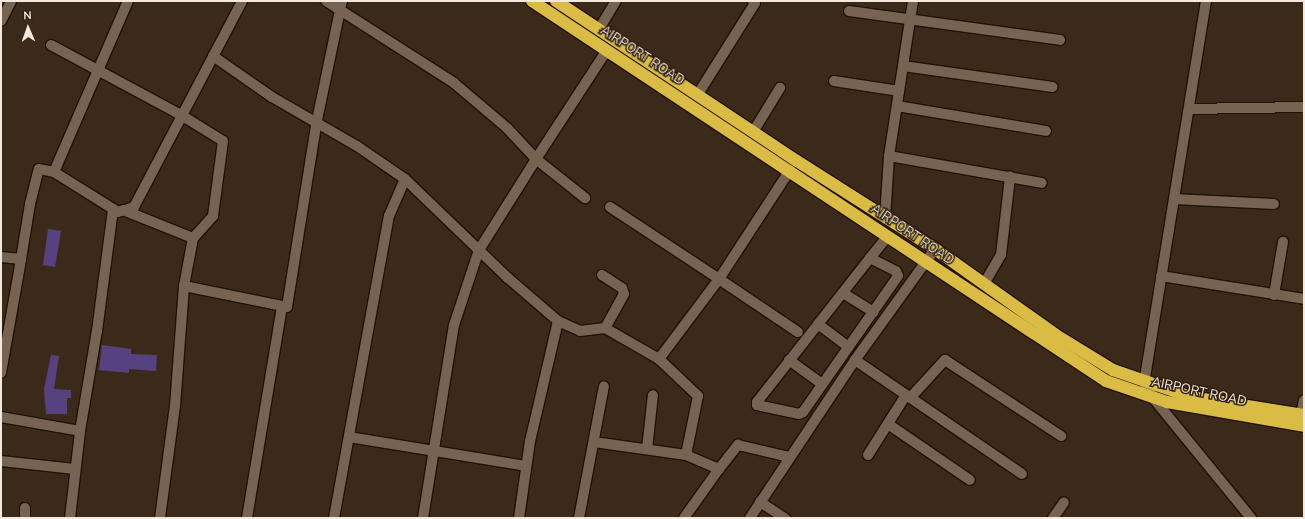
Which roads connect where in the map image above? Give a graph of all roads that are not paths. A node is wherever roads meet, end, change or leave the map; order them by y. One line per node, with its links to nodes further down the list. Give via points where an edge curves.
1 (11, 1): 14 (street)
2 (128, 1): 21 (street)
3 (242, 1): 19 (street)
4 (326, 1): 11 (street)
5 (532, 1): 18 (highway, AIRPORT ROAD)
6 (556, 1): 15 (highway, AIRPORT ROAD)
7 (616, 1): 15 (street)
8 (913, 1): 13 (street)
9 (1206, 1): 29 (street)
10 (755, 2): 26 (street)
11 (341, 6): 31 (street); 35 (street, via 454,83 507,128)
12 (849, 11): 13 (street)
13 (910, 20): 16 (street); 20 (street)
14 (1, 21)
15 (599, 29): 26 (highway, AIRPORT ROAD)
16 (1060, 40)
17 (51, 45): 21 (street)
18 (607, 50): 35 (street); 36 (highway, AIRPORT ROAD)
19 (213, 56): 30 (street); 31 (street, via 272,97)
20 (903, 66): 23 (street); 25 (street)
21 (98, 69): 30 (street); 37 (street)
22 (834, 81): 25 (street)
23 (1053, 87)
24 (780, 88): 33 (street)
25 (899, 91): 27 (street)
26 (698, 94): 33 (highway, AIRPORT ROAD)
27 (897, 106): 32 (street); 34 (street)
28 (1304, 107): 29 (street)
29 (1189, 110): 42 (street)
30 (181, 115): 45 (street, via 134,207); 48 (street, via 222,141 213,216)
31 (316, 122): 39 (street); 64 (street, via 287,307)
32 (1046, 131)
33 (753, 132): 46 (highway, AIRPORT ROAD)
34 (890, 156): 38 (street); 46 (street)
35 (536, 159): 41 (street); 51 (street)
36 (790, 170): 47 (highway, AIRPORT ROAD); 58 (street)
37 (54, 172): 45 (street); 54 (street, via 39,169 30,204)
38 (1010, 177): 40 (street); 59 (street, via 1001,255)
39 (405, 179): 51 (street); 87 (street, via 389,216)
40 (1042, 183)
41 (585, 198)
42 (1174, 200): 43 (street); 57 (street)
43 (1274, 204)
44 (610, 207): 58 (street)
45 (118, 210): 48 (street); 85 (street)
46 (885, 218): 50 (highway, AIRPORT ROAD)
47 (888, 236): 53 (street); 55 (highway, AIRPORT ROAD)
48 (193, 238): 60 (street)
49 (1283, 242): 62 (street)
50 (935, 248): 55 (street); 59 (highway, AIRPORT ROAD)
51 (479, 250): 66 (street); 90 (street, via 454,325)
52 (1, 257): 54 (street)
53 (870, 258): 61 (street); 65 (street, via 898,274)
54 (21, 260): 74 (street)
55 (925, 262): 73 (street); 80 (highway, AIRPORT ROAD, via 1106,381)
56 (602, 275): 68 (street, via 622,288 624,294)
57 (1162, 276): 62 (street); 75 (street)
58 (719, 279): 69 (street); 71 (street)
59 (984, 284): 75 (highway, AIRPORT ROAD, via 1056,335 1113,370)
60 (184, 286): 64 (street); 107 (street, via 175,406)
61 (843, 293): 65 (street); 67 (street)
62 (1274, 294): 63 (street)
63 (1304, 300)
64 (282, 306): 103 (street)
65 (873, 312): 70 (street)
66 (558, 321): 68 (street, via 580,330); 95 (street, via 544,372)
67 (818, 324): 70 (street); 72 (street)
68 (605, 328): 71 (street)
69 (798, 332)
70 (848, 347): 76 (street)
71 (659, 359): 91 (street, via 698,396)
72 (789, 360): 76 (street); 76 (street, via 756,402 757,405 801,414)
73 (855, 360): 79 (street); 93 (street)
74 (1, 373)
75 (1144, 382): 80 (street); 83 (highway, AIRPORT ROAD, via 1191,397)
76 (822, 384)
77 (604, 386): 88 (street)
78 (653, 395): 89 (street)
79 (908, 397): 84 (street); 86 (street, via 945,360); 98 (street)
80 (1154, 398): 83 (highway, AIRPORT ROAD); 115 (street)
81 (1304, 400): 83 (street)
82 (1, 417): 85 (street)
83 (1303, 419)
84 (888, 424): 92 (street); 99 (street)
85 (80, 431): 96 (street)
86 (1061, 436)
87 (349, 438): 90 (street); 108 (street)
88 (594, 442): 89 (street); 111 (street)
89 (647, 449): 91 (street)
90 (434, 452): 95 (street); 109 (street)
91 (686, 455): 97 (street)
92 (868, 455)
93 (789, 457): 97 (street, via 738,444); 100 (street)
94 (1, 461): 96 (street)
95 (526, 466): 110 (street)
96 (75, 469): 106 (street)
97 (718, 469): 112 (street)
98 (1022, 474)
99 (970, 480)
100 (760, 502): 113 (street); 114 (street)
101 (1064, 502): 104 (street)
102 (25, 508): 105 (street)
103 (250, 517)
104 (1055, 517)
105 (25, 518)
106 (70, 518)
107 (160, 518)
108 (334, 518)
109 (423, 518)
110 (519, 518)
111 (579, 518)
112 (684, 518)
113 (750, 518)
114 (785, 518)
115 (1251, 518)

